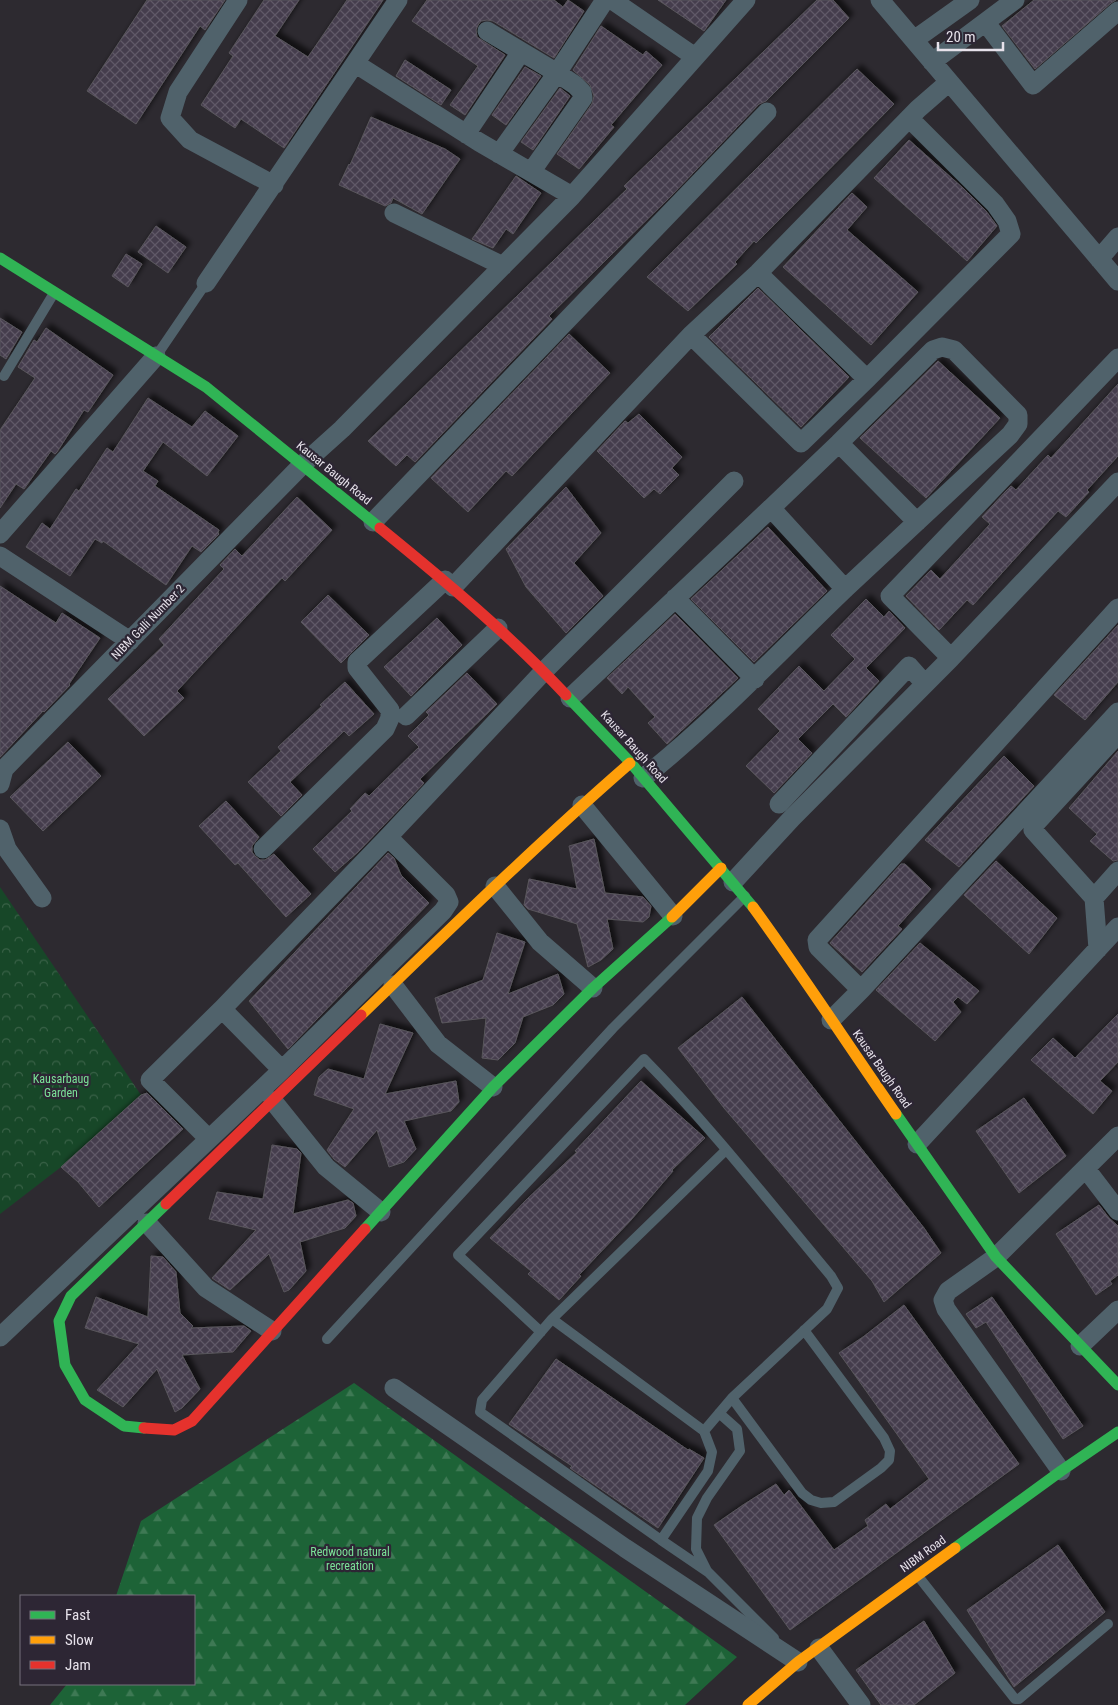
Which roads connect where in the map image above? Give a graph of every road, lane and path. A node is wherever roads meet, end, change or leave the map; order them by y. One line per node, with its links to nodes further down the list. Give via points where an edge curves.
1 (238, 0): 24 (street, via 178,92 170,118 190,140)
2 (398, 0): 16 (street)
3 (605, 0): 17 (street)
4 (612, 0): 14 (street)
5 (746, 0): 14 (street, NIBM Galli Number 2)
6 (880, 0): 12 (street)
7 (970, 0): 12 (street)
8 (1015, 0): 10 (street)
9 (1118, 11): 10 (street, via 1033,85)
10 (986, 22): 15 (street)
11 (487, 31): 13 (street)
12 (914, 40): 15 (street)
13 (522, 52): 17 (street); 21 (street)
14 (696, 57): 25 (street, NIBM Galli Number 2)
15 (932, 62): 18 (street)
16 (356, 64): 21 (street); 24 (street)
17 (557, 73): 22 (street); 23 (street, via 582,92 583,98)
18 (949, 82): 20 (street); 29 (street)
19 (767, 112): 45 (street)
20 (909, 118): 31 (street); 39 (street, via 994,204 1007,221 1010,234)
21 (466, 134): 22 (street)
22 (499, 154): 23 (street)
23 (531, 172): 25 (street)
24 (274, 185): 33 (street)
25 (572, 196): 30 (street, NIBM Galli Number 2)
26 (394, 213): 30 (street)
27 (1118, 237): 29 (street)
28 (0, 258): 34 (street, Kausar Baugh Road)
29 (1099, 259): 32 (street)
30 (503, 266): 41 (street, NIBM Galli Number 2, via 342,429)
31 (758, 273): 35 (street); 39 (street)
32 (1117, 279)
33 (206, 283): 36 (lane)
34 (54, 292): 36 (street, Kausar Baugh Road); 38 (lane)
35 (691, 335): 39 (street, via 801,443); 49 (street)
36 (156, 356): 41 (street, Kausar Baugh Road, via 206,387); 47 (street)
37 (1118, 358): 55 (street, via 890,596)
38 (4, 376)
39 (868, 379)
40 (839, 443): 44 (street); 46 (street); 46 (street, via 933,350 942,347 954,350 1018,414 1018,424 1010,435)
41 (302, 465): 45 (street, Kausar Baugh Road); 54 (street, NIBM Galli Number 2)
42 (734, 481): 56 (street)
43 (1118, 482): 55 (street)
44 (771, 508): 50 (street); 51 (street)
45 (373, 522): 49 (street, Kausar Baugh Road)
46 (917, 522): 50 (street)
47 (0, 534)
48 (0, 556): 54 (street)
49 (449, 583): 53 (street, Kausar Baugh Road); 72 (street, via 357,662 357,668 390,710 385,729)
50 (845, 589): 57 (street)
51 (675, 598): 57 (street); 59 (street)
52 (1118, 608): 83 (street, via 817,940 818,947)
53 (498, 628): 56 (street, Kausar Baugh Road); 61 (street)
54 (130, 641): 67 (street, NIBM Galli Number 2, via 4,770)
55 (951, 658): 58 (street)
56 (544, 671): 59 (street, Kausar Baugh Road); 71 (street)
57 (755, 679): 66 (street)
58 (926, 684): 63 (street, via 909,666); 64 (street)
59 (570, 698): 65 (street, Kausar Baugh Road)
60 (1118, 712): 83 (street)
61 (406, 716)
62 (1118, 734): 77 (street, via 1033,830)
63 (836, 744): 64 (street); 68 (street)
64 (851, 759): 74 (street)
65 (630, 763): 66 (street, Kausar Baugh Road); 69 (street)
66 (643, 778): 74 (street, Kausar Baugh Road)
67 (0, 784)
68 (779, 804)
69 (582, 806): 75 (street); 78 (street)
70 (0, 829): 76 (street, via 7,850)
71 (388, 838): 84 (street); 86 (street, via 446,895 449,902)
72 (263, 849)
73 (1118, 871): 77 (street)
74 (733, 882): 78 (street); 85 (street, Kausar Baugh Road, via 794,963); 104 (lane, via 613,1028)
75 (495, 886): 81 (street); 82 (street, via 540,942)
76 (42, 898)
77 (1094, 898): 80 (street)
78 (674, 916): 82 (street)
79 (1118, 927): 80 (street)
80 (1098, 950): 91 (street)
81 (392, 985): 87 (street, via 438,1044); 88 (street)
82 (593, 988): 87 (street)
83 (861, 990): 85 (street)
84 (222, 1009): 86 (street); 90 (street, via 150,1080)
85 (831, 1020): 91 (street, Kausar Baugh Road)
86 (282, 1070): 90 (street)
87 (494, 1087): 95 (street)
88 (273, 1101): 95 (street, via 326,1167); 96 (street)
89 (1118, 1136): 93 (street)
90 (209, 1139): 103 (street)
91 (917, 1144): 97 (street, Kausar Baugh Road)
92 (726, 1150): 99 (lane); 100 (lane, via 838,1288 827,1309); 102 (lane, via 644,1059 458,1255)
93 (1086, 1169): 94 (street); 97 (street)
94 (1118, 1211)
95 (381, 1212): 101 (street)
96 (148, 1223): 101 (street, via 206,1288); 101 (street, via 71,1296 59,1321 64,1365 85,1400 124,1426 174,1430 192,1421)
97 (996, 1257): 105 (street, Kausar Baugh Road); 112 (street, via 948,1292 944,1300 946,1309)
98 (1118, 1310): 105 (street)
99 (552, 1318): 102 (lane); 110 (lane)
100 (804, 1330): 108 (lane); 108 (lane, via 884,1438 890,1451 889,1460 881,1468 834,1502 821,1504 811,1500 802,1493)
101 (272, 1331)
102 (541, 1332): 113 (lane, via 482,1400 480,1412)
103 (0, 1337)
104 (327, 1339)
105 (1080, 1346): 106 (street, Kausar Baugh Road)
106 (1118, 1385)
107 (394, 1388): 118 (street, via 625,1548)
108 (732, 1398): 109 (lane)
109 (719, 1413): 110 (lane); 114 (lane, via 738,1429 740,1451 697,1518 696,1549)
110 (704, 1431): 113 (lane, via 712,1452 708,1472)
111 (1118, 1432): 112 (street, NIBM Road)
112 (1061, 1472): 115 (street, NIBM Road)
113 (661, 1540): 114 (lane)
114 (708, 1572): 118 (lane)
115 (918, 1575): 116 (lane, via 1016,1699); 117 (street, NIBM Road)
116 (1108, 1624)
117 (819, 1648): 118 (street, NIBM Road); 120 (street)
118 (798, 1662): 119 (street, NIBM Road)
119 (748, 1705)
120 (861, 1705)

